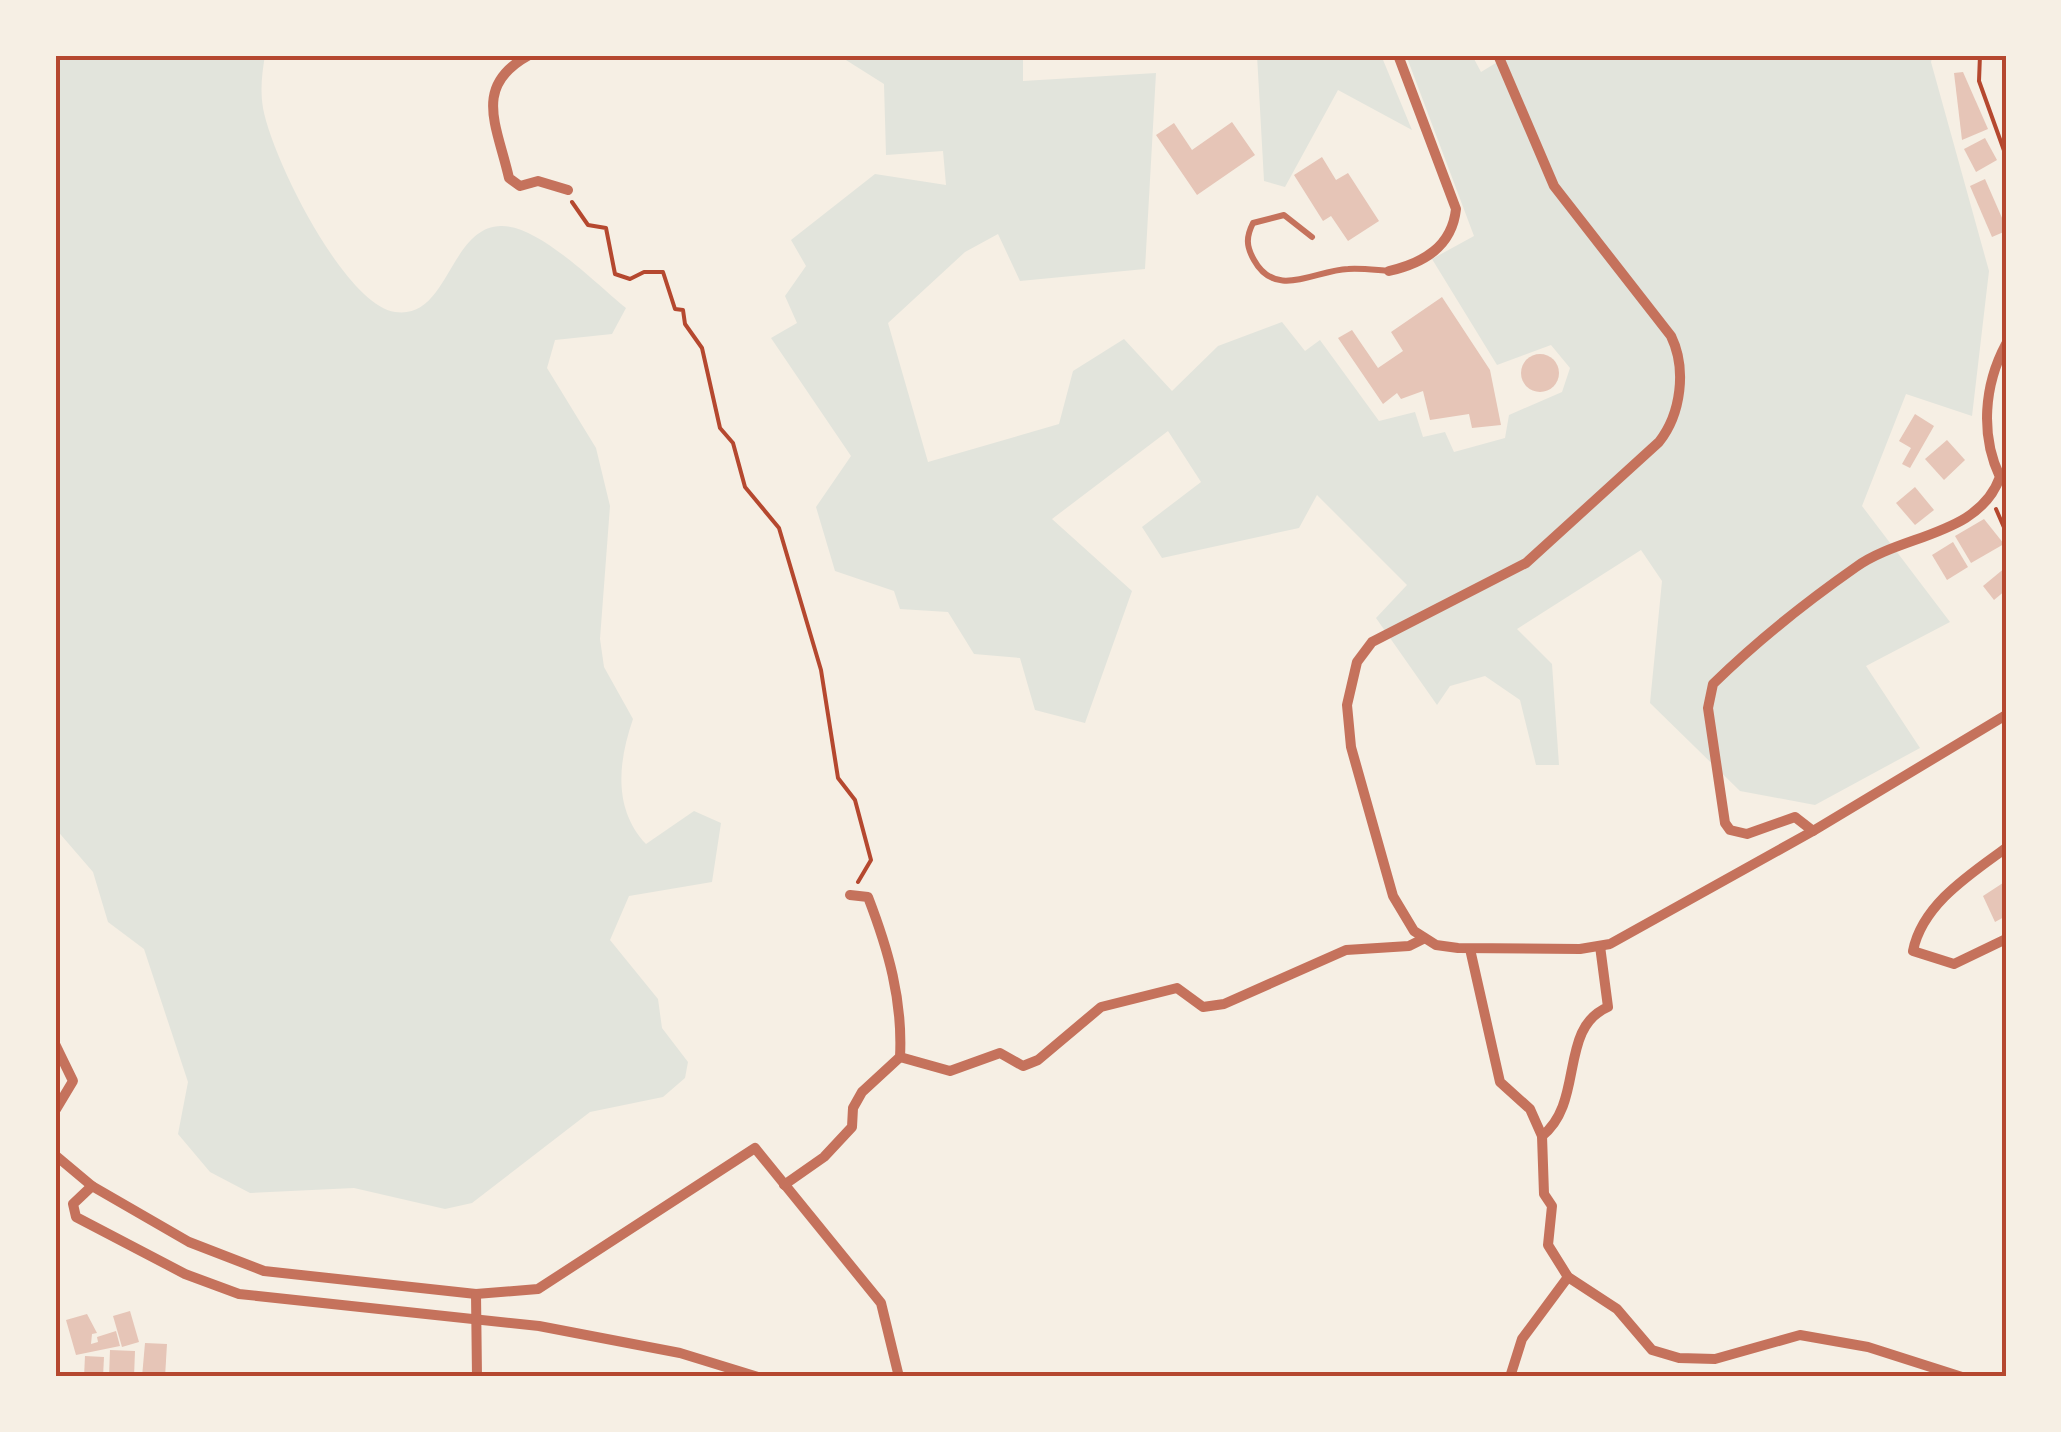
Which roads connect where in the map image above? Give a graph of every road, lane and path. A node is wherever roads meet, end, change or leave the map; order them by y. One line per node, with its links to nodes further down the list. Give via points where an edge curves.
1 (529, 55): 6 (street, via 494,81 508,178 520,186 538,181)
2 (1398, 55): 8 (street, via 1456,208 1454,227 1420,264)
3 (1498, 55): 16 (street, via 1554,186 1672,336 1680,386 1673,419 1659,442 1542,551 1381,636 1357,662 1347,706 1351,747 1393,896)
4 (1980, 55): 5 (path, via 1979,81)
5 (2006, 156)
6 (568, 190): 15 (path, via 588,226 606,228 615,274 630,279 663,272 675,309 683,310 702,348 720,428 733,444 744,488 779,528 822,670 838,778 855,800 871,860)
7 (1312, 237): 8 (lane, via 1284,215 1253,222 1246,237 1263,274 1282,281 1345,268)
8 (1388, 271)
9 (2006, 344): 10 (street, via 1990,378 1989,454 2000,477)
10 (1992, 500): 11 (path); 13 (street, via 1966,520 1859,564 1713,684 1708,708 1725,823 1747,834 1795,817)
11 (2006, 532)
12 (2006, 716): 13 (street)
13 (1813, 831): 18 (street)
14 (2006, 848): 17 (street, via 1918,926 1913,951 1954,964)
15 (850, 895): 21 (street, via 868,897 891,963)
16 (1424, 939): 19 (street); 21 (street, via 1346,950 1224,1004 1203,1008 1177,988 1101,1007 1022,1066 1000,1053 950,1071)
17 (2006, 939)
18 (1600, 946): 19 (street); 23 (street, via 1608,1007 1593,1014 1580,1037 1567,1104)
19 (1470, 949): 23 (street, via 1500,1082 1530,1109)
20 (55, 1044): 22 (street, via 73,1081)
21 (900, 1057): 26 (street, via 862,1092 852,1127)
22 (55, 1111)
23 (1542, 1136): 27 (street, via 1544,1194 1552,1206 1548,1246)
24 (55, 1155): 25 (street)
25 (92, 1186): 28 (street, via 189,1242 264,1271); 29 (street, via 73,1204 76,1217 239,1294)
26 (784, 1186): 28 (street, via 755,1148 538,1289); 32 (street, via 881,1302)
27 (1568, 1277): 33 (street, via 1522,1340); 34 (street, via 1617,1309 1652,1350 1679,1358 1715,1359 1800,1335 1868,1347)
28 (476, 1294): 29 (street)
29 (478, 1320): 30 (street); 31 (street, via 680,1353)
30 (477, 1377)
31 (758, 1377)
32 (900, 1377)
33 (1510, 1377)
34 (1962, 1377)

